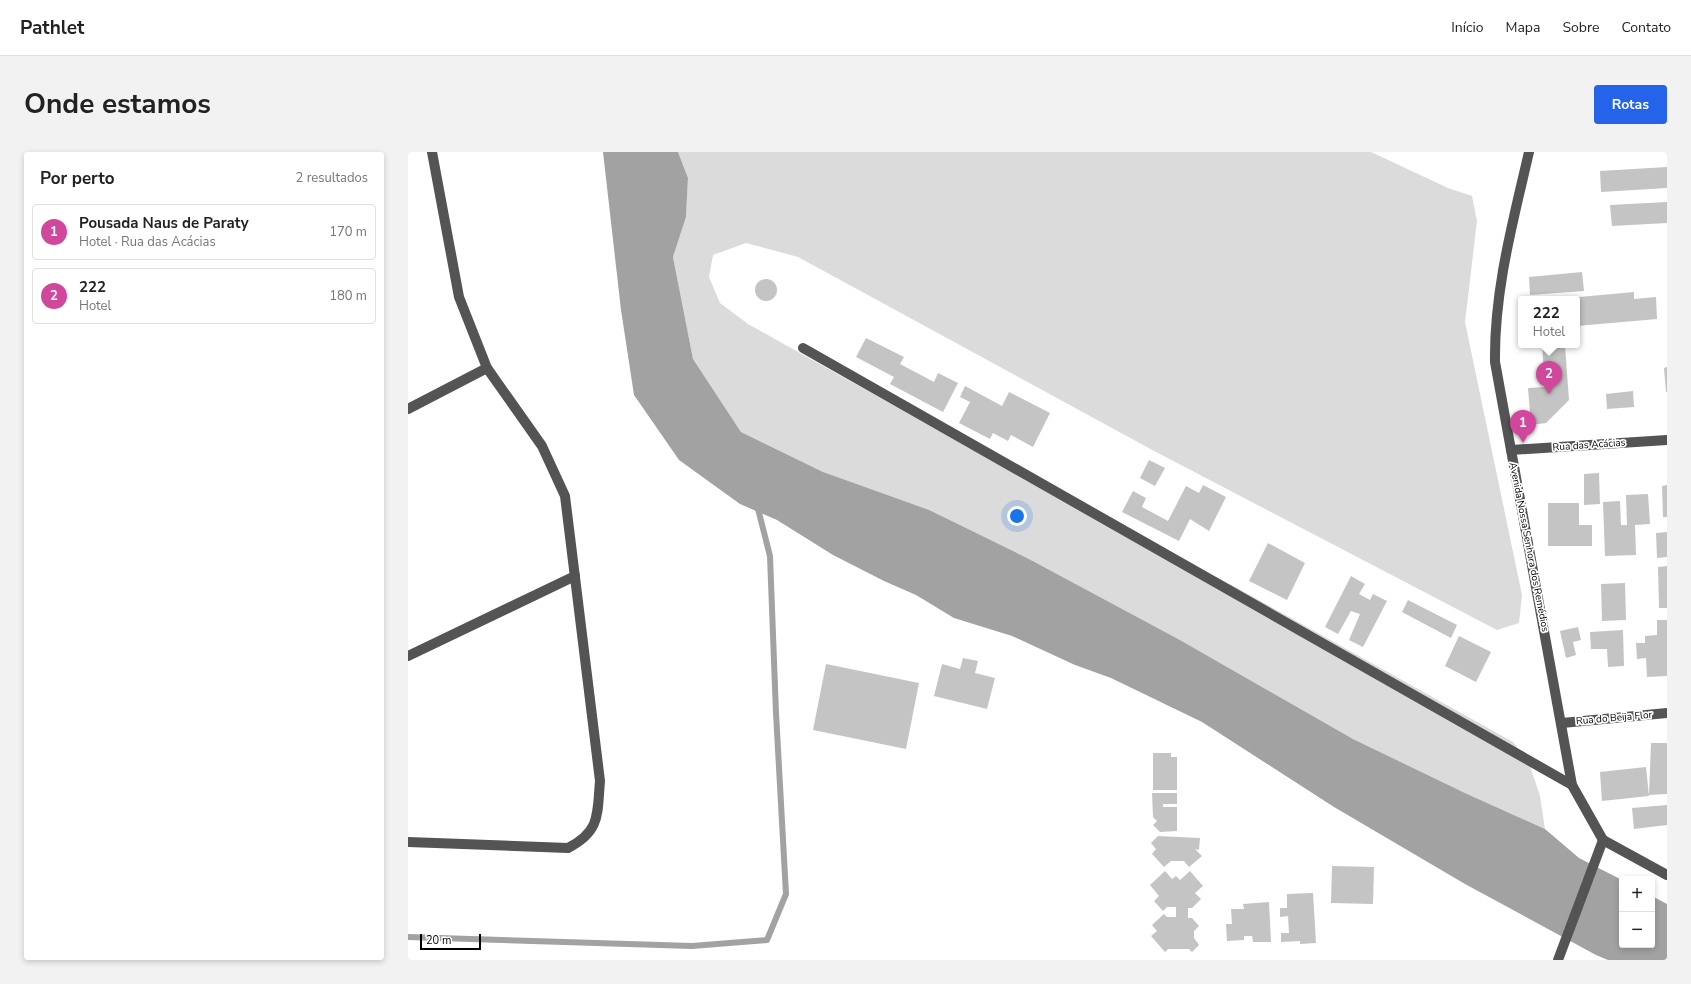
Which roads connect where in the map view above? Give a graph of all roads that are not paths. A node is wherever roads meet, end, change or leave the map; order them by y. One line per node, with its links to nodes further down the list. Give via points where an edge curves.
1 (432, 152): 4 (street, via 460,297)
2 (1529, 152): 7 (street, Avenida Nossa Senhora dos Remédios, via 1503,265 1495,333 1496,362)
3 (803, 348): 12 (street)
4 (487, 368): 5 (street); 8 (street, via 542,446 565,496)
5 (408, 409)
6 (1667, 440): 7 (street, Rua das Acácias)
7 (1511, 450): 11 (street, Avenida Nossa Senhora dos Remédios)
8 (575, 576): 9 (street); 14 (street, via 600,781 596,824 581,842 568,848)
9 (408, 656)
10 (1667, 713): 11 (street, Rua do Beija Flor)
11 (1562, 723): 12 (street, Avenida Nossa Senhora dos Remédios)
12 (1572, 785): 13 (street, Avenida Nossa Senhora dos Remédios)
13 (1603, 840): 15 (street); 16 (street)
14 (408, 842)
15 (1667, 875)
16 (1558, 960)

